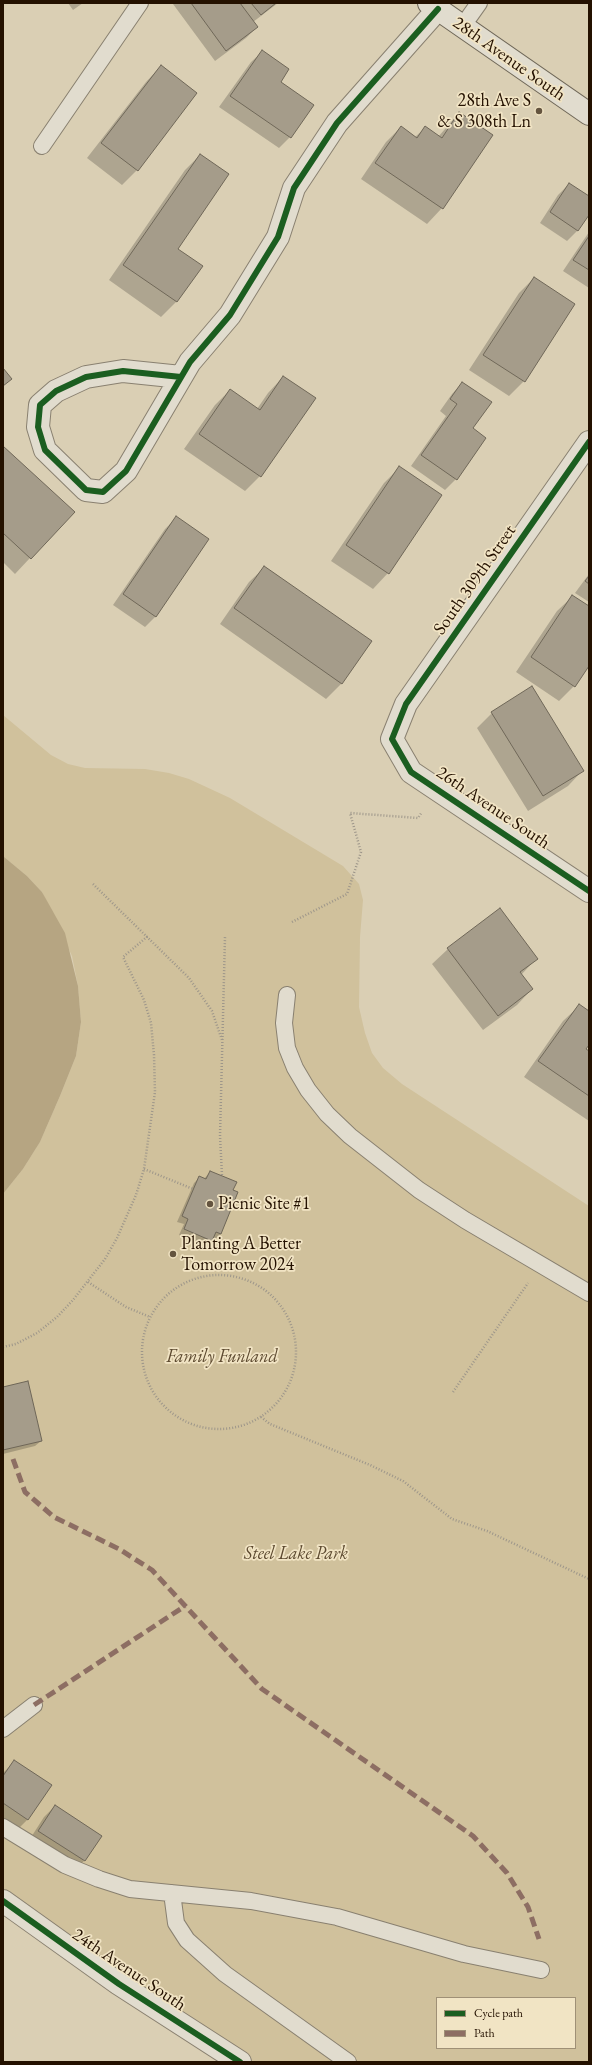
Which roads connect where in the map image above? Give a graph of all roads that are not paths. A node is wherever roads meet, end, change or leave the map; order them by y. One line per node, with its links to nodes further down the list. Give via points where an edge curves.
1 (140, 3): 6 (lane)
2 (478, 3): 4 (lane)
3 (434, 6): 4 (street, 28th Avenue South); 7 (street, via 337,123 294,188 278,237 230,315)
4 (462, 27): 5 (street, 28th Avenue South)
5 (589, 114)
6 (42, 146)
7 (181, 376): 7 (street, via 123,371 86,377 56,391 40,405 38,427 45,450 86,490 104,492 126,471)
8 (589, 442): 9 (street, South 309th Street, via 406,704)
9 (392, 739): 10 (street, 26th Avenue South, via 411,772)
10 (589, 891)
11 (287, 995): 12 (lane, via 284,1023 287,1048 308,1090 327,1114 350,1136 420,1190)
12 (589, 1293)
13 (34, 1705): 14 (lane)
14 (3, 1729)
15 (3, 1827): 16 (lane, via 65,1865 99,1879 130,1889)
16 (172, 1893): 18 (lane, via 251,1901 337,1917 464,1954); 20 (lane, via 176,1923 187,1940 225,1974)
17 (3, 1901): 19 (street, 24th Avenue South, via 119,1984)
18 (541, 1970)
19 (240, 2062)
20 (348, 2062)

